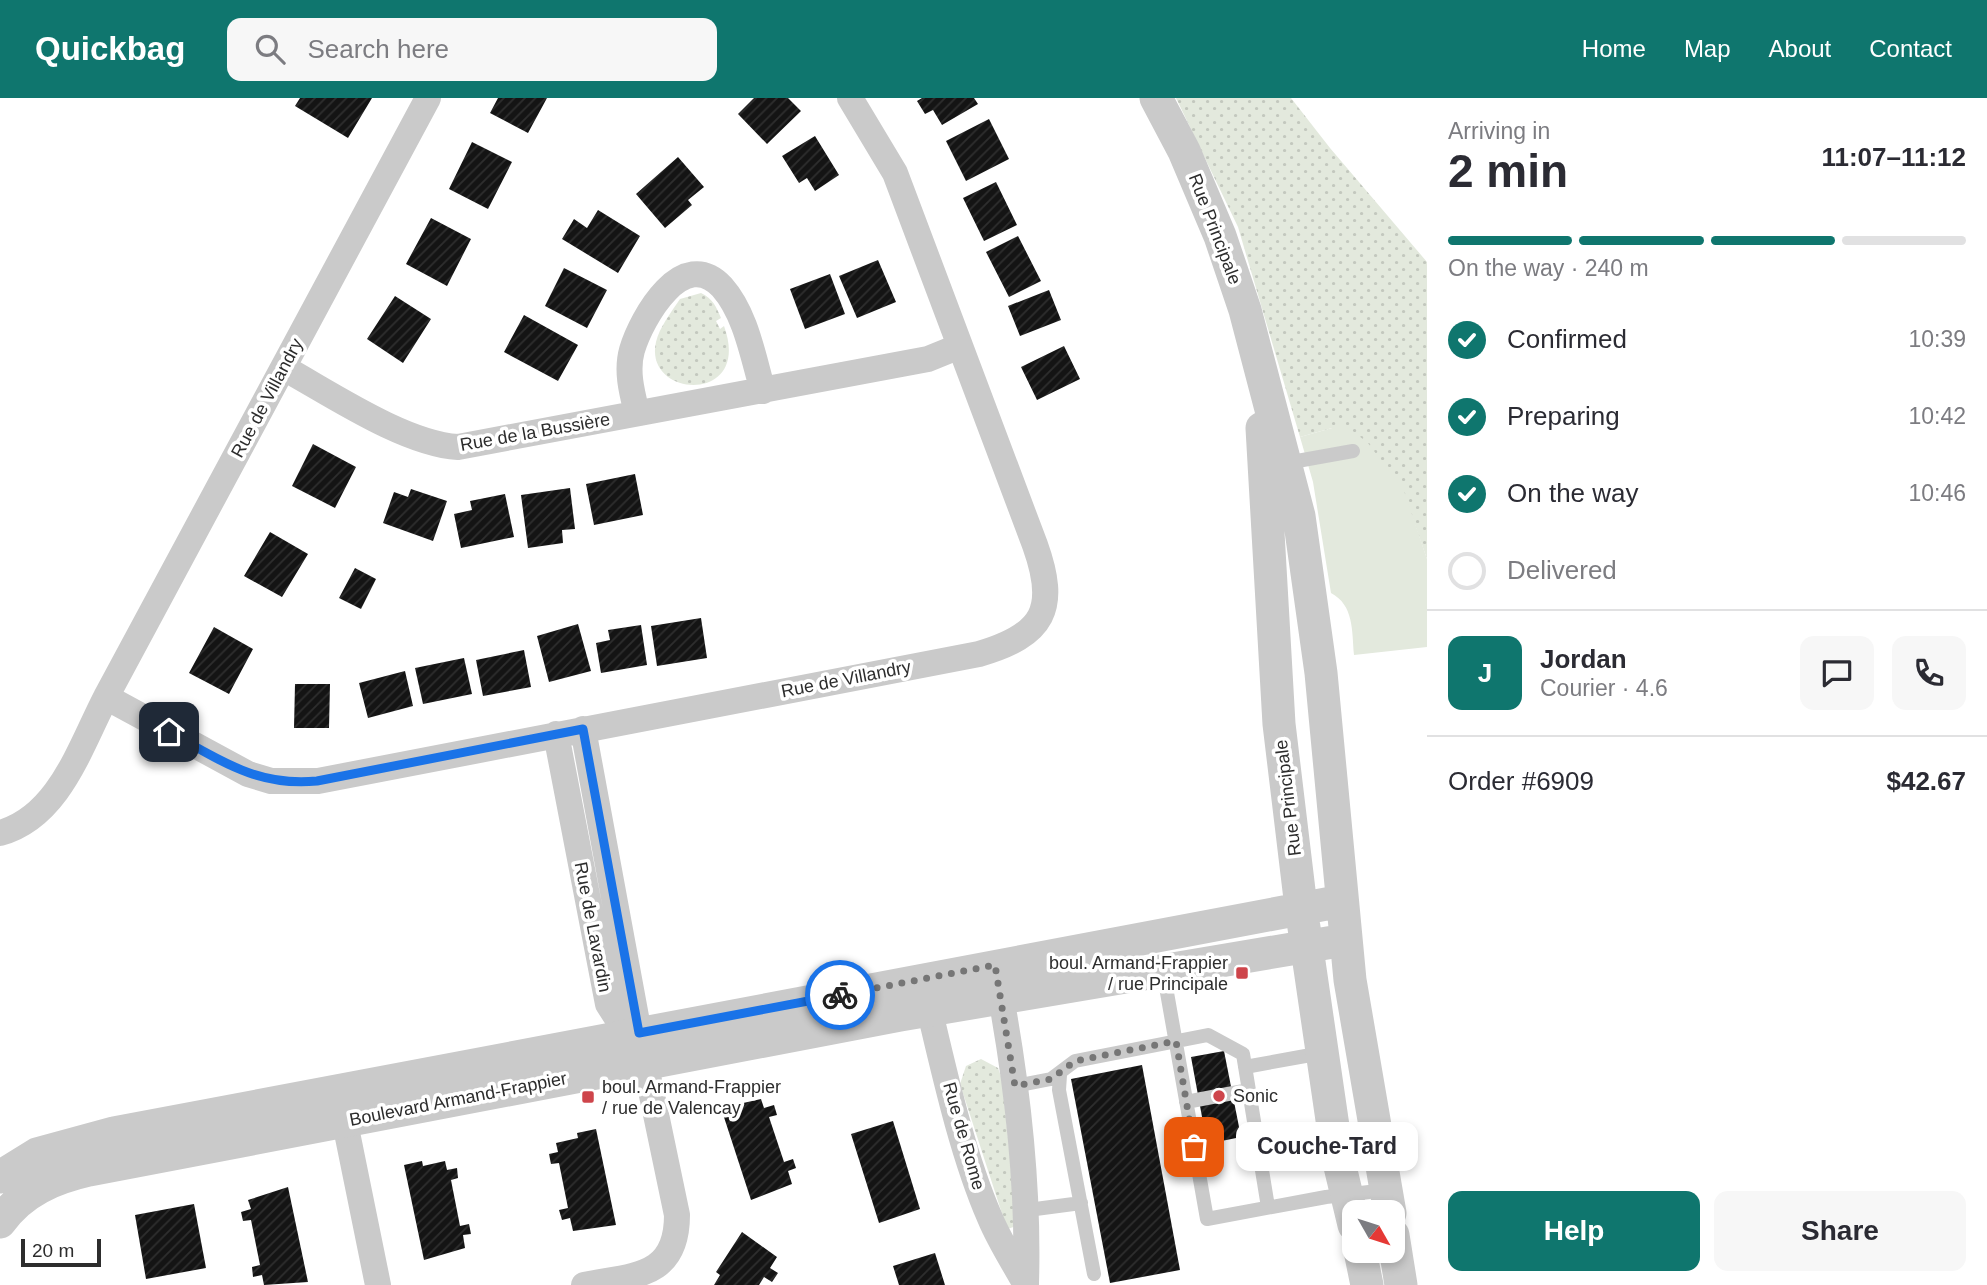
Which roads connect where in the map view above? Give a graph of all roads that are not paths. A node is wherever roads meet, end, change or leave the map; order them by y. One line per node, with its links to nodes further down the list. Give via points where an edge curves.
1 (428, 98): 5 (street, Rue de Villandry)
2 (850, 98): 4 (street, Rue de Villandry, via 895,173)
3 (1156, 98): 9 (street, Rue Principale, via 1220,236 1259,366)
4 (960, 346): 6 (street, Rue de la Bussière, via 928,359); 11 (street, Rue de Villandry, via 1043,566 1048,597 1030,631 979,654)
5 (284, 368): 7 (street, Rue de la Bussière, via 394,428 443,446 470,446); 10 (street, Rue de Villandry)
6 (763, 391): 7 (street, Rue de la Bussière); 7 (street, via 736,307 712,279 692,275 663,292 632,350 630,383)
7 (636, 413)
8 (1353, 451): 9 (lane)
9 (1275, 466): 14 (street, Rue Principale, via 1300,516 1342,866); 15 (street, Rue Principale, via 1278,710)
10 (106, 697): 12 (street, Rue de Villandry, via 248,774 285,783 317,781); 13 (street, Rue de Villandry, via 47,806 21,826)
11 (583, 729): 12 (street, Rue de Villandry); 24 (street, Rue de Lavardin)
12 (556, 734): 24 (street, Rue de Lavardin, via 608,1004)
13 (0, 833)
14 (1342, 901): 15 (street, Boulevard Armand-Frappier); 16 (street, Rue Principale)
15 (1301, 907): 17 (street, Rue Principale); 18 (street, Boulevard Armand-Frappier)
16 (1345, 940): 17 (street, Boulevard Armand-Frappier); 34 (street, Rue Principale)
17 (1307, 946): 19 (street, Boulevard Armand-Frappier); 25 (street, Rue Principale)
18 (995, 965): 20 (street, Boulevard Armand-Frappier); 21 (street, Rue de Rome)
19 (1163, 970): 21 (street, Boulevard Armand-Frappier); 23 (lane)
20 (922, 979): 22 (street, Rue de Rome); 24 (street, Boulevard Armand-Frappier)
21 (1002, 999): 22 (street, Boulevard Armand-Frappier); 28 (street, Rue de Rome)
22 (929, 1010): 24 (street, Boulevard Armand-Frappier); 45 (street, Rue de Rome, via 981,1194)
23 (1176, 1041): 26 (lane, via 1208,1035 1243,1054); 27 (lane, via 1075,1061); 30 (lane)
24 (637, 1044): 31 (street, Boulevard Armand-Frappier); 44 (street, via 677,1215 673,1251 661,1265 645,1273)
25 (1322, 1053): 26 (lane); 33 (street, Rue Principale)
26 (1245, 1067): 29 (lane)
27 (1060, 1075): 28 (lane); 35 (lane)
28 (1015, 1086): 37 (street, Rue de Rome)
29 (1249, 1090): 30 (lane); 36 (lane)
30 (1186, 1102): 36 (lane, via 1207,1219)
31 (342, 1106): 32 (street, Boulevard Armand-Frappier, via 65,1144 30,1157); 39 (street, Boulevard Armand-Frappier, via 68,1175 32,1191); 43 (street)
32 (0, 1177)
33 (1348, 1200)
34 (1388, 1200)
35 (1081, 1203): 37 (lane); 42 (lane)
36 (1268, 1207): 38 (lane)
37 (1028, 1210): 45 (street, Rue de Rome)
38 (1342, 1210)
39 (0, 1222)
40 (1363, 1264): 46 (street)
41 (1398, 1264): 47 (street)
42 (1094, 1274)
43 (378, 1285)
44 (584, 1285)
45 (1026, 1285)
46 (1367, 1285)
47 (1401, 1285)

